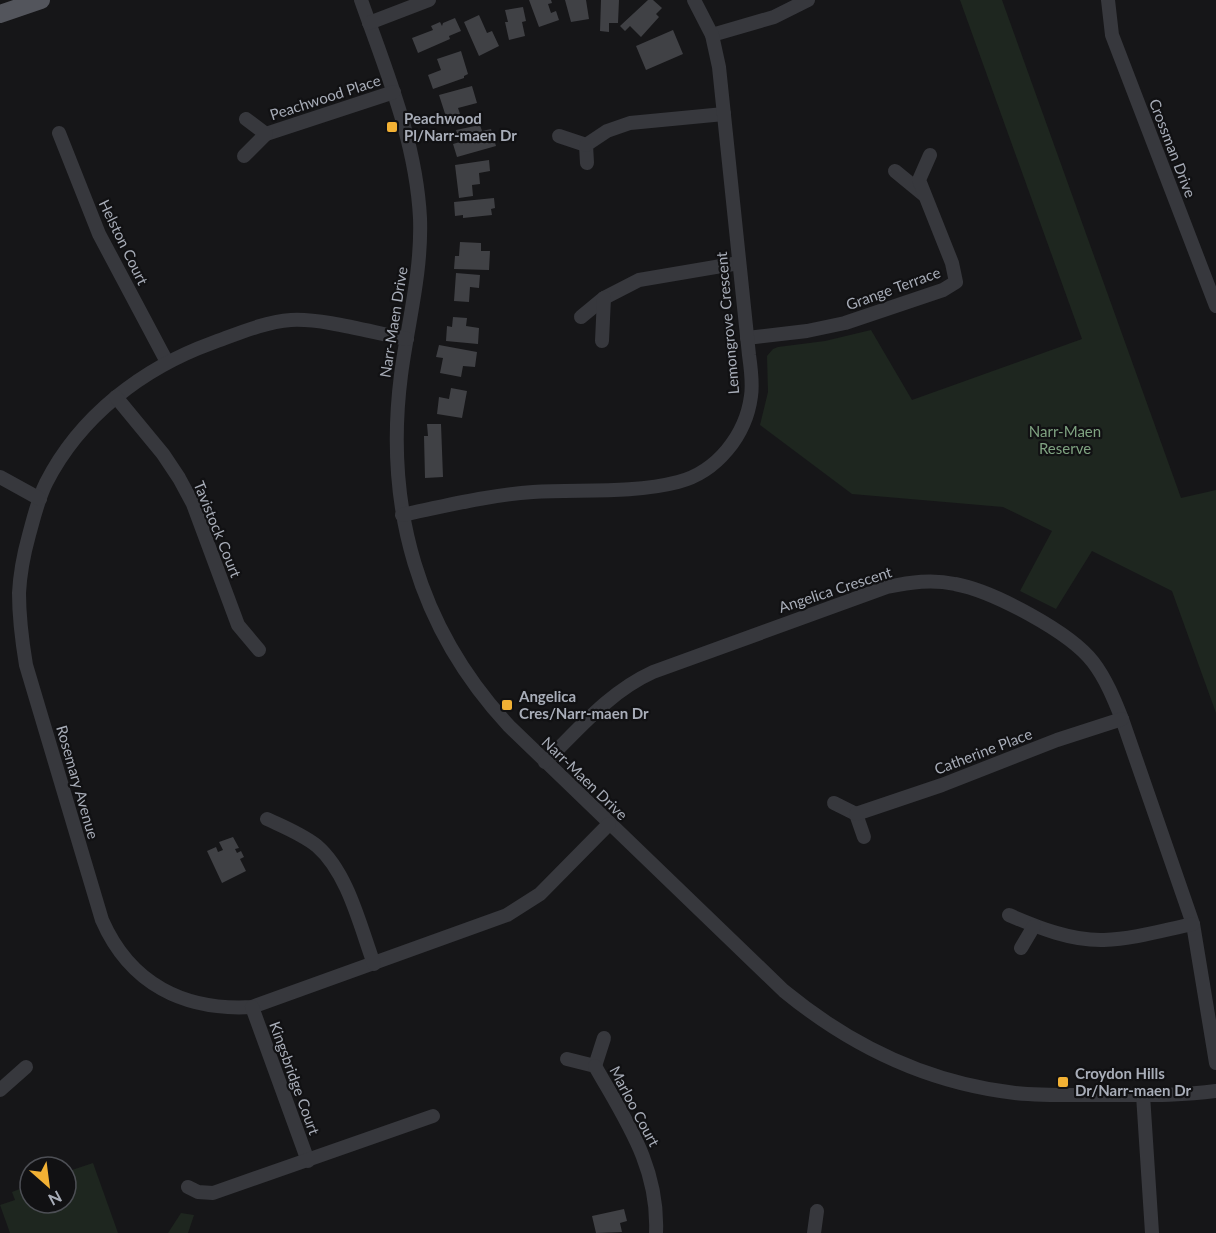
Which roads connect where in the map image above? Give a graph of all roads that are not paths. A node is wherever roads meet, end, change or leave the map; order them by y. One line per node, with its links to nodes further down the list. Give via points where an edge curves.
1 (41, 0): 7 (main road)
2 (361, 0): 8 (street, Narr-Maen Drive)
3 (429, 0): 8 (street)
4 (694, 0): 9 (street, Lemongrove Crescent)
5 (808, 0): 9 (street, via 774,17)
6 (1108, 0): 24 (street, Crossman Drive, via 1112,35)
7 (0, 14)
8 (369, 22): 10 (street, Narr-Maen Drive)
9 (712, 35): 11 (street, Lemongrove Crescent)
10 (394, 92): 14 (street, Peachwood Place); 27 (street, Narr-Maen Drive, via 415,164 420,212 419,272)
11 (724, 114): 16 (street, via 630,123 606,131); 22 (street, Lemongrove Crescent)
12 (246, 119): 14 (street, Peachwood Place)
13 (59, 133): 29 (street, Helston Court, via 99,234)
14 (266, 134): 18 (street, Peachwood Place)
15 (560, 136): 16 (street)
16 (586, 145): 19 (street)
17 (930, 155): 21 (street, Grange Terrace, via 919,180)
18 (244, 156)
19 (587, 163)
20 (895, 171): 21 (street, Grange Terrace)
21 (923, 194): 26 (street, Grange Terrace, via 956,282 943,290 845,323)
22 (739, 263): 23 (street, via 639,280); 26 (street, Lemongrove Crescent)
23 (604, 298): 25 (street); 28 (street)
24 (1216, 306)
25 (581, 317)
26 (747, 338): 33 (street, Lemongrove Crescent, via 752,384 746,418 728,449 699,473 678,482 639,488 532,492)
27 (407, 339): 29 (street, Rosemary Avenue, via 287,320 249,330); 33 (street, Narr-Maen Drive, via 395,433)
28 (602, 341)
29 (166, 362): 30 (street, Rosemary Avenue)
30 (116, 397): 32 (street, Rosemary Avenue, via 86,426 57,463); 34 (street, Tavistock Court, via 179,478 193,504 238,625)
31 (0, 477): 32 (street)
32 (40, 499): 47 (street, Rosemary Avenue, via 24,554 19,591 20,629 26,665 102,920 121,955 140,975 168,993 200,1004)
33 (402, 515): 36 (street, Narr-Maen Drive, via 417,573 453,651 496,713)
34 (260, 650)
35 (1122, 719): 36 (street, Angelica Crescent, via 1094,663 1059,631 957,584 912,582 842,602 640,678 610,698); 38 (street, Catherine Place); 43 (street, Angelica Crescent)
36 (545, 762): 40 (street, Narr-Maen Drive)
37 (834, 804): 38 (street)
38 (856, 814): 41 (street)
39 (267, 819): 46 (street, via 308,840 329,859 344,883)
40 (609, 824): 46 (street, Rosemary Avenue, via 520,909); 55 (street, Narr-Maen Drive, via 784,991 825,1023 868,1049 935,1076 996,1090)
41 (864, 837)
42 (1009, 915): 44 (street)
43 (1192, 924): 44 (street, via 1104,940); 50 (street, Angelica Crescent)
44 (1034, 926): 45 (street)
45 (1021, 948)
46 (374, 964): 47 (street, Rosemary Avenue)
47 (252, 1007): 57 (street, Kingsbridge Court)
48 (603, 1038): 51 (street, Marloo Court)
49 (567, 1059): 51 (street, Marloo Court)
50 (1216, 1062)
51 (595, 1066): 60 (street, Marloo Court, via 646,1162 655,1198)
52 (26, 1067): 53 (street)
53 (0, 1090)
54 (1216, 1091): 55 (street, Narr-Maen Drive)
55 (1143, 1095): 62 (street)
56 (433, 1116): 57 (street)
57 (308, 1161): 58 (street, via 213,1193)
58 (188, 1187)
59 (817, 1211): 61 (street)
60 (656, 1233)
61 (814, 1233)
62 (1152, 1233)

